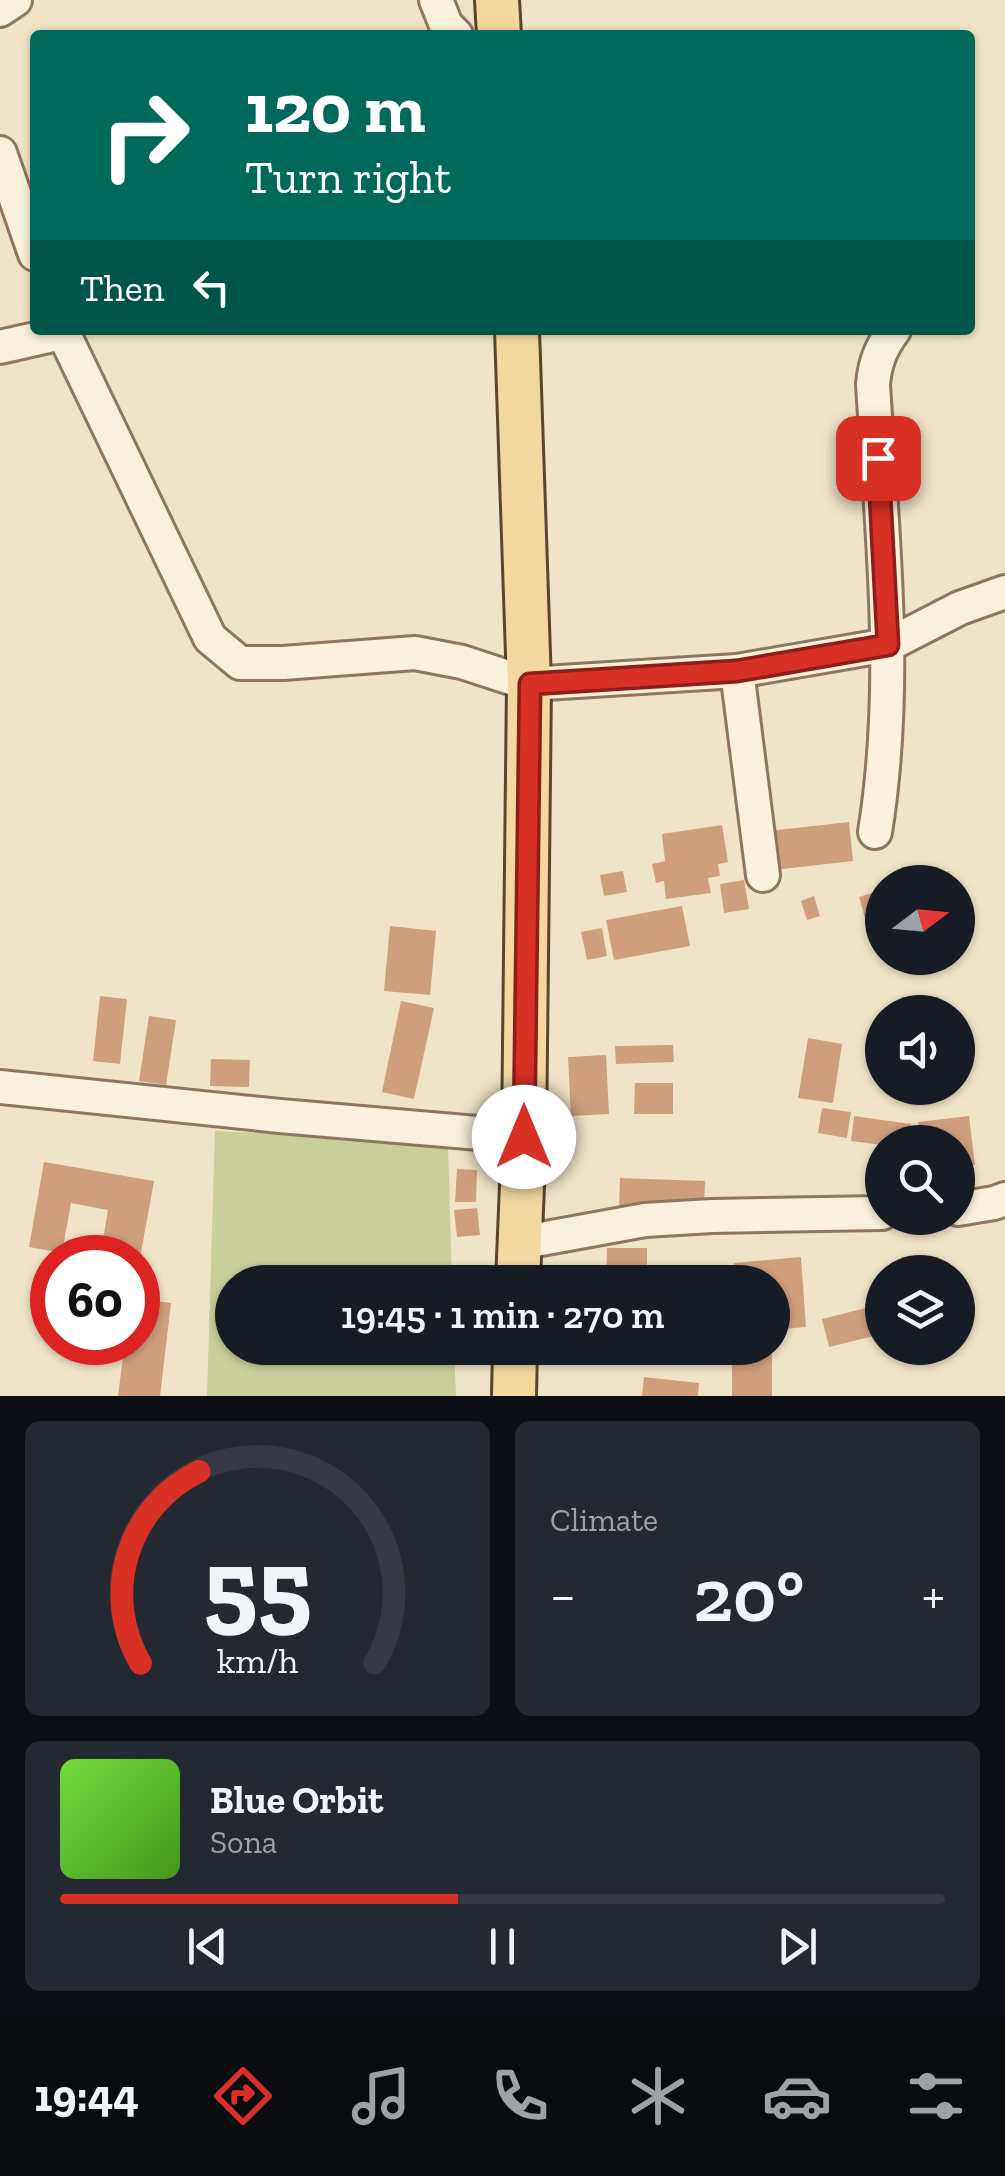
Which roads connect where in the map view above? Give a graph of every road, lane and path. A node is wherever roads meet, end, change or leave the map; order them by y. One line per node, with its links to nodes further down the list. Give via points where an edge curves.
1 (15, 0): 4 (street)
2 (436, 0): 5 (street)
3 (497, 0): 6 (main road)
4 (0, 10)
5 (451, 30)
6 (499, 30)
7 (0, 153): 8 (street)
8 (30, 240)
9 (47, 335): 13 (street)
10 (64, 335): 17 (street, via 210,638 240,664 415,653)
11 (517, 335): 17 (main road)
12 (891, 335): 15 (street, via 873,384)
13 (0, 348)
14 (1005, 592): 15 (street)
15 (888, 645): 16 (street); 18 (street)
16 (737, 671): 17 (street); 19 (street)
17 (530, 684): 21 (main road)
18 (874, 832)
19 (763, 875)
20 (0, 1087): 21 (street)
21 (524, 1137): 25 (main road)
22 (1005, 1199): 23 (street)
23 (975, 1206)
24 (865, 1213): 25 (street, via 645,1220)
25 (518, 1263)
26 (515, 1365): 27 (main road)
27 (514, 1396)

